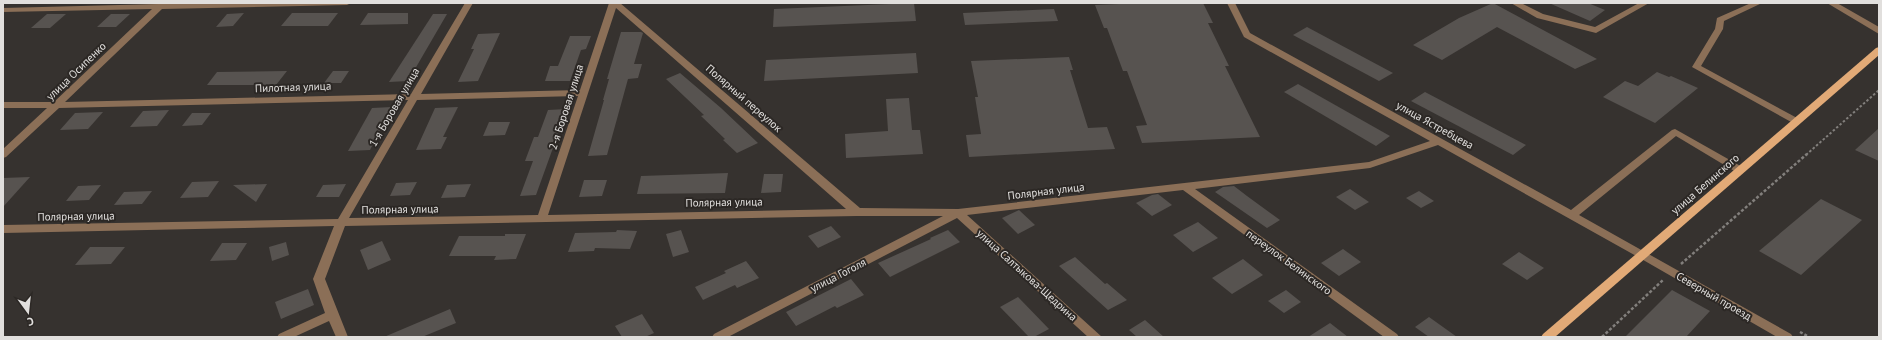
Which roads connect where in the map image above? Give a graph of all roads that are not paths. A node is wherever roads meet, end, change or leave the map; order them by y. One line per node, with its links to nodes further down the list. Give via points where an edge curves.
1 (347, 3): 9 (street)
2 (469, 3): 14 (street, 1-я Боровая улица)
3 (614, 3): 13 (street, 2-я Боровая улица); 22 (street, Полярный переулок)
4 (1231, 3): 18 (street, улица Ястребцева, via 1248,35)
5 (1515, 3): 6 (street, via 1540,16 1596,30)
6 (1645, 3)
7 (1758, 3): 17 (street, via 1720,20 1719,29 1696,67)
8 (1835, 4): 11 (street)
9 (162, 5): 10 (street); 16 (street, улица Осипенко)
10 (3, 10)
11 (1879, 31)
12 (1878, 51): 17 (main road, улица Белинского)
13 (584, 93): 14 (street, Пилотная улица); 25 (street, 2-я Боровая улица)
14 (414, 96): 16 (street, Пилотная улица); 26 (street, 1-я Боровая улица)
15 (3, 105): 16 (street, Пилотная улица)
16 (57, 106): 19 (street, улица Осипенко)
17 (1796, 121): 20 (main road, улица Белинского)
18 (1439, 142): 21 (street, Полярная улица, via 1370,165); 24 (street, улица Ястребцева)
19 (3, 155)
20 (1740, 170): 24 (street, via 1675,132); 28 (main road, улица Белинского)
21 (1185, 187): 23 (street, Полярная улица); 34 (street, переулок Белинского)
22 (857, 212): 23 (street, Полярная улица); 25 (street, Полярная улица)
23 (958, 213): 30 (street, улица Салтыкова-Щедрина); 33 (street, улица Гоголя)
24 (1572, 215): 28 (street, улица Ястребцева)
25 (542, 218): 26 (street, Полярная улица)
26 (341, 223): 27 (street, Полярная улица); 29 (street, 1-я Боровая улица, via 319,279)
27 (3, 229)
28 (1642, 254): 35 (main road, улица Белинского); 36 (street, Северный проезд)
29 (332, 315): 31 (street); 32 (street, 1-я Боровая улица)
30 (1093, 336)
31 (283, 337)
32 (342, 337)
33 (718, 337)
34 (1393, 337)
35 (1546, 337)
36 (1787, 337)

